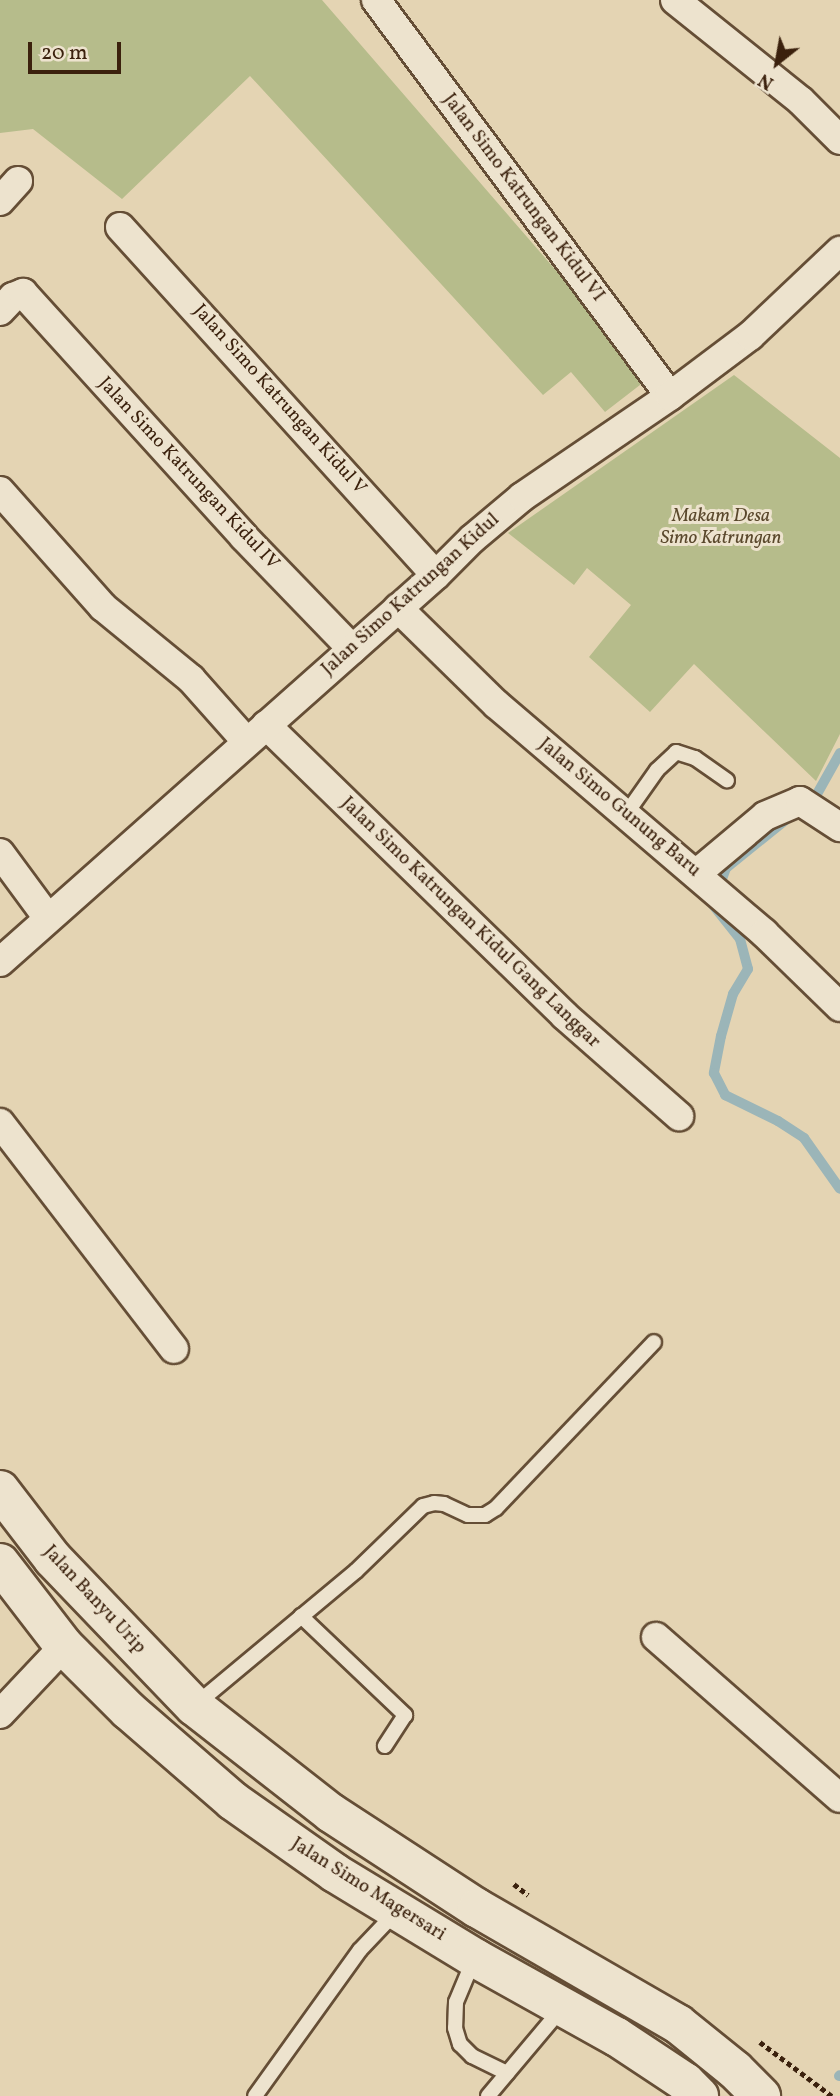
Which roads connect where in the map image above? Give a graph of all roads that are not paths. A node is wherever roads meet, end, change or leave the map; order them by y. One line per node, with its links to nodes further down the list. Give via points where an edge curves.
1 (376, 0): 7 (street, Jalan Simo Katrungan Kidul VI)
2 (675, 0): 3 (street, via 801,101)
3 (840, 140)
4 (120, 227): 9 (street, Jalan Simo Katrungan Kidul V)
5 (840, 251): 7 (street, Jalan Simo Katrungan Kidul, via 750,336)
6 (0, 311): 11 (street, Jalan Simo Katrungan Kidul IV, via 18,293 26,297)
7 (670, 396): 9 (street, Jalan Simo Katrungan Kidul, via 522,497)
8 (0, 491): 12 (street, Jalan Simo Katrungan Kidul Gang Langgar, via 103,607)
9 (436, 575): 10 (street, Jalan Simo Katrungan Kidul)
10 (398, 608): 11 (street, Jalan Simo Katrungan Kidul); 14 (street, Jalan Simo Gunung Baru, via 496,704)
11 (352, 649): 12 (street, Jalan Simo Katrungan Kidul)
12 (256, 733): 18 (street, Jalan Simo Katrungan Kidul); 21 (street, Jalan Simo Katrungan Kidul Gang Langgar)
13 (727, 780): 14 (lane, via 695,758 676,752)
14 (626, 814): 17 (street, Jalan Simo Gunung Baru)
15 (840, 827): 17 (street, via 805,804 765,816)
16 (0, 853): 18 (street)
17 (710, 886): 20 (street, Jalan Simo Gunung Baru)
18 (48, 918): 19 (street, Jalan Simo Katrungan Kidul)
19 (0, 962)
20 (840, 1007)
21 (679, 1116)
22 (0, 1123): 24 (street)
23 (654, 1342): 27 (lane, via 496,1507 485,1515 468,1515 444,1504 423,1506)
24 (174, 1349)
25 (0, 1490): 30 (main road, Jalan Banyu Urip, via 53,1559)
26 (0, 1563): 29 (main road)
27 (301, 1616): 30 (lane); 32 (lane, via 405,1715)
28 (656, 1637): 33 (street)
29 (64, 1646): 31 (street); 34 (main road, Jalan Simo Magersari, via 128,1710 233,1801)
30 (194, 1706): 41 (main road, via 331,1813 477,1908 678,2024)
31 (0, 1714)
32 (385, 1746)
33 (840, 1798)
34 (397, 1911): 35 (main road, Jalan Simo Magersari); 38 (lane, via 360,1950)
35 (475, 1958): 36 (main road, Jalan Simo Magersari); 37 (lane, via 456,2002 455,2028 460,2044 472,2056)
36 (563, 2007): 37 (lane); 40 (main road, Jalan Simo Magersari, via 618,2037)
37 (507, 2073): 39 (lane)
38 (254, 2096)
39 (488, 2096)
40 (699, 2096)
41 (761, 2096)

